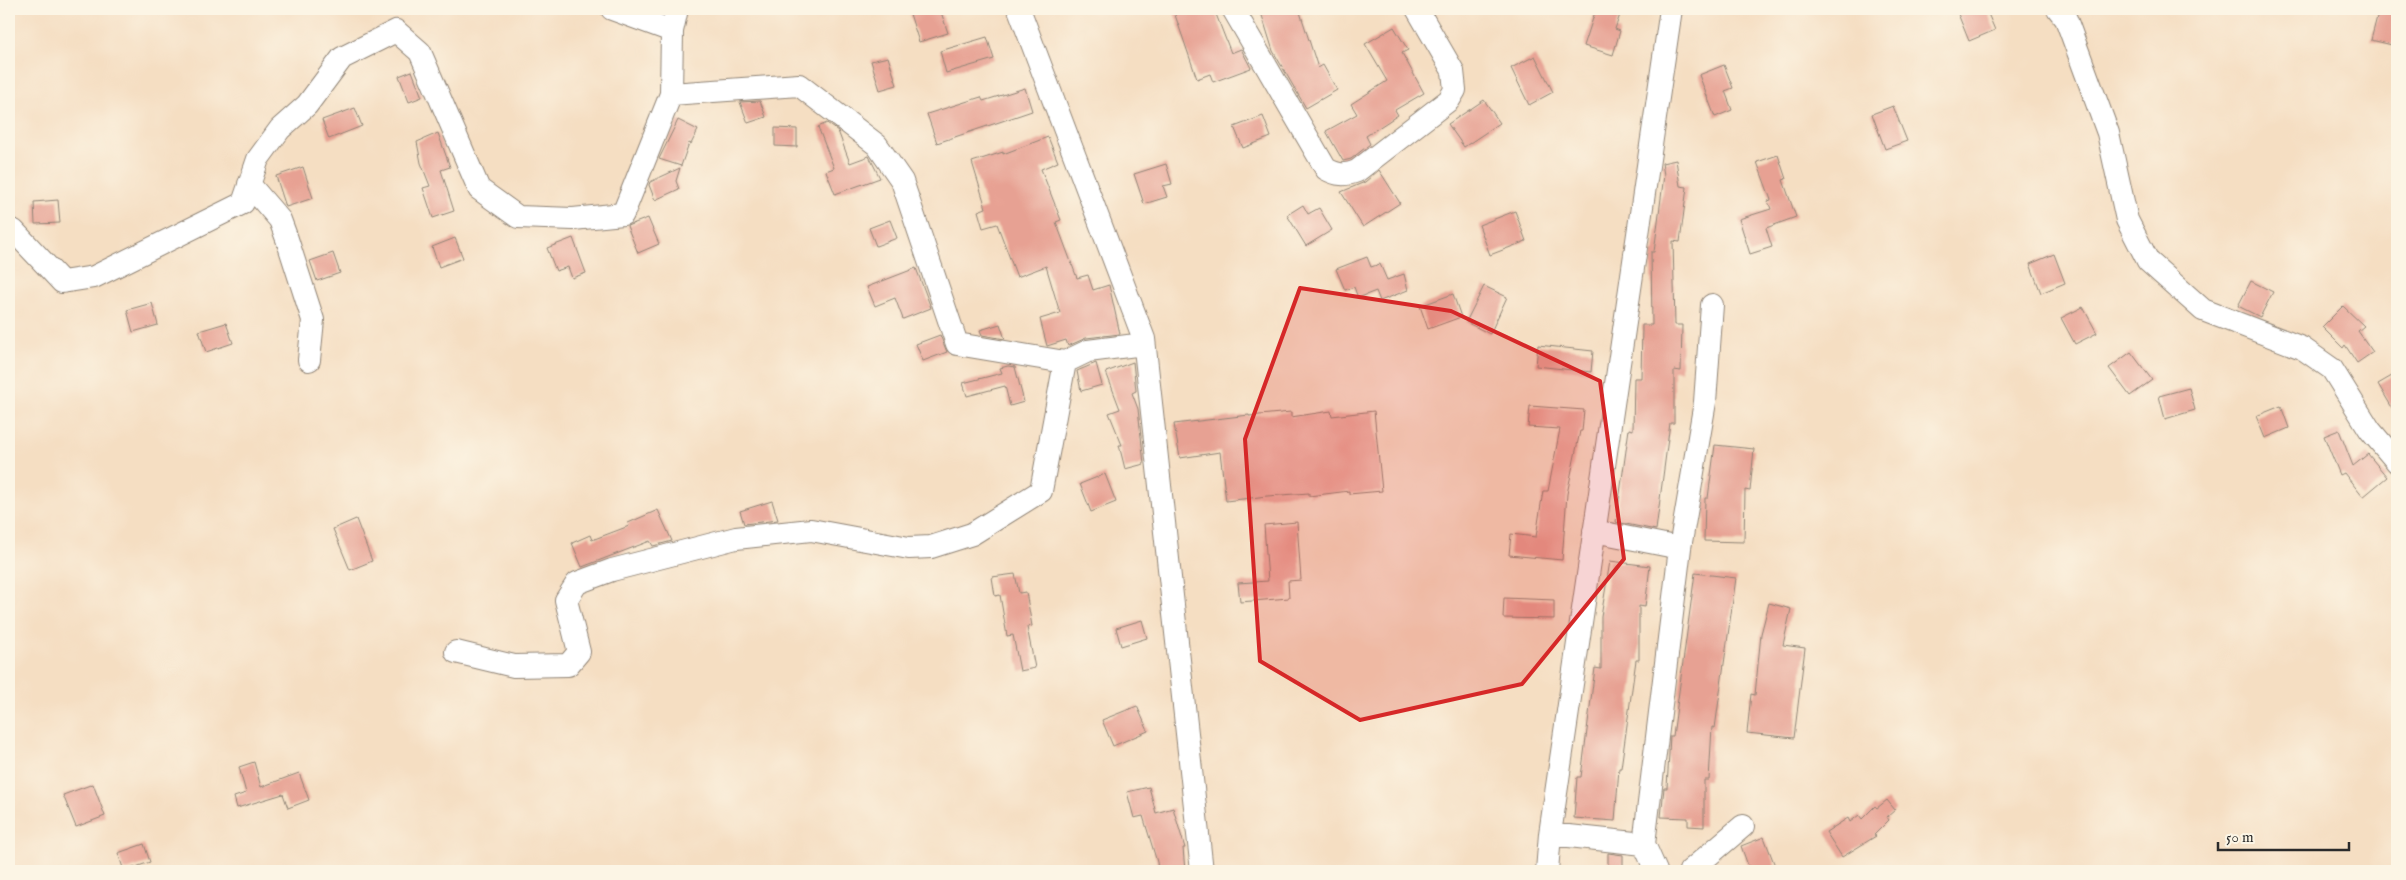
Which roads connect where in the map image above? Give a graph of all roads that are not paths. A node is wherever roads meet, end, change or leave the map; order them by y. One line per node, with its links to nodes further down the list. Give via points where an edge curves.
1 (612, 9): 8 (street)
2 (677, 9): 8 (street)
3 (1019, 9): 13 (street)
4 (1233, 9): 5 (street, via 1326,169 1347,175 1357,171 1449,100 1455,90 1453,71)
5 (1417, 9)
6 (1671, 9): 17 (street)
7 (2058, 9): 16 (street, via 2066,19 2108,133 2127,220 2148,261 2202,310 2302,348 2332,368 2370,430)
8 (672, 31): 9 (street)
9 (671, 94): 10 (street, via 623,214 573,219 518,217 480,189 420,52 396,31 342,58 306,105 280,129 258,159); 15 (street, via 799,85 877,145 902,181 957,344)
10 (249, 184): 11 (street, via 243,203 94,277 62,282); 14 (street, via 280,220 287,239 313,320)
11 (9, 229)
12 (1712, 305): 18 (street, via 1705,402)
13 (1144, 344): 15 (street, via 1088,351); 23 (street)
14 (309, 360)
15 (1065, 362): 19 (street, via 1041,491 972,534 931,547 909,548 811,530 736,538 612,570 577,583 566,600 580,652 568,665 514,666)
16 (2397, 462)
17 (1594, 531): 18 (street); 21 (street)
18 (1680, 548): 22 (street)
19 (456, 652)
20 (1743, 826): 26 (street)
21 (1550, 834): 22 (street); 24 (street)
22 (1644, 844): 25 (street)
23 (1202, 871)
24 (1547, 871)
25 (1656, 871)
26 (1690, 871)

